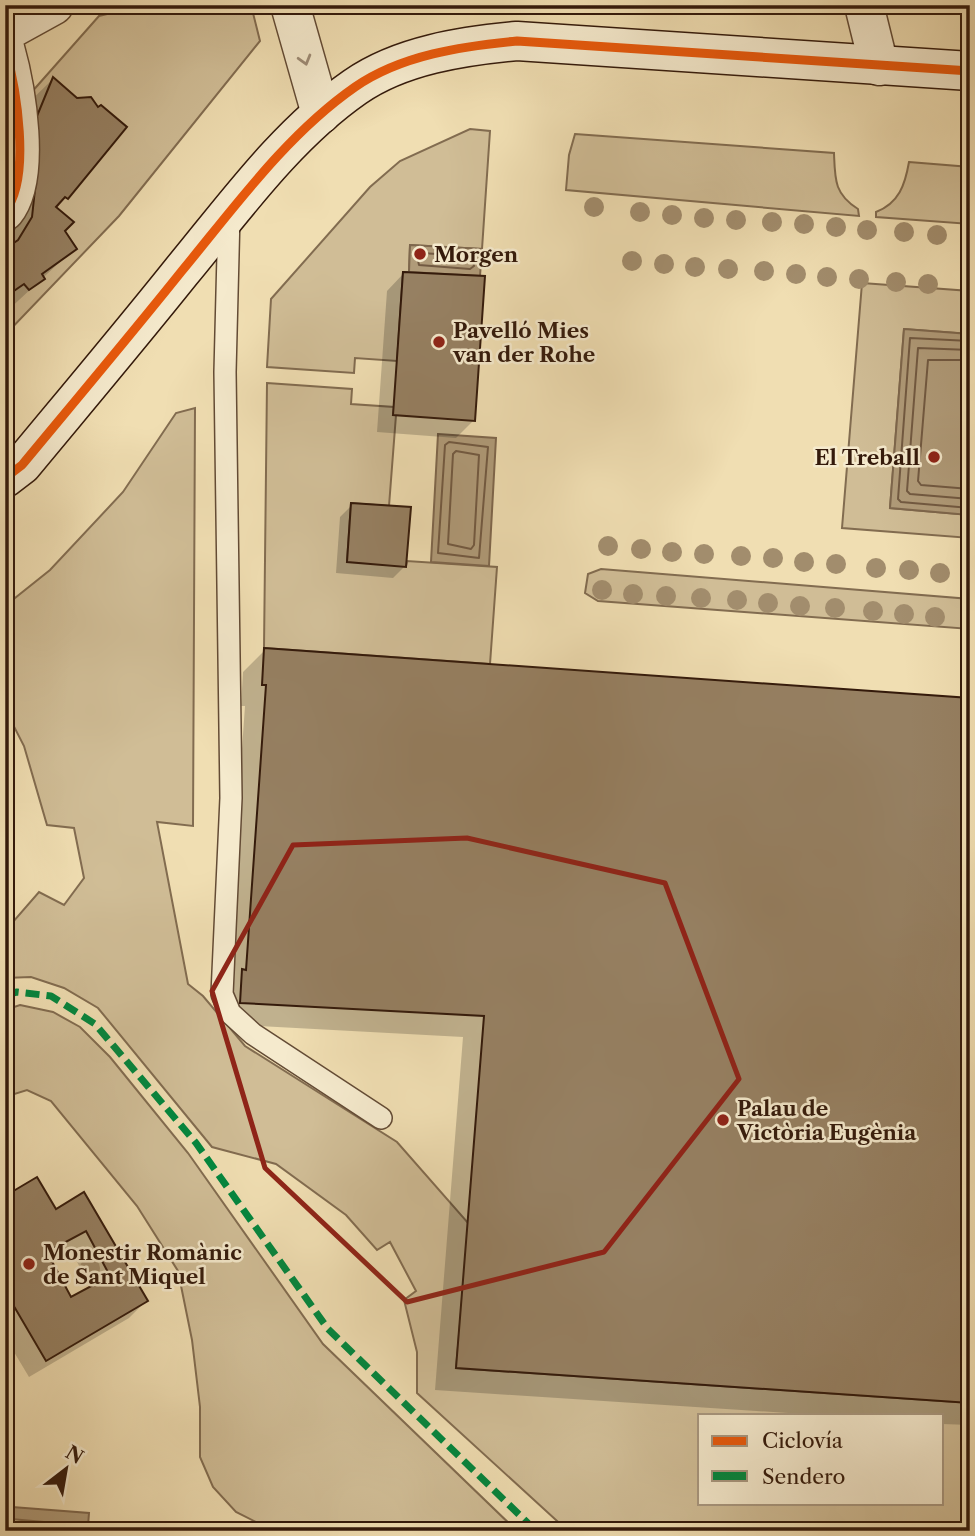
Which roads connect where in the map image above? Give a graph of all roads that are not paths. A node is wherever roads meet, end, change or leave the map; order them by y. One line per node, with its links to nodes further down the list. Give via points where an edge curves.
1 (54, 5): 4 (street)
2 (290, 5): 8 (street, one-way to 8)
3 (864, 5): 6 (street)
4 (5, 32)
5 (5, 48): 9 (street, via 16,86 19,162 14,201)
6 (879, 66): 7 (street); 8 (street, via 517,41 472,45 398,65 357,86)
7 (970, 71)
8 (321, 114): 10 (street)
9 (5, 211)
10 (229, 213): 11 (street, via 38,445); 12 (lane, via 225,372 231,798 222,993 230,1013 253,1034)
11 (5, 478)
12 (381, 1118)

